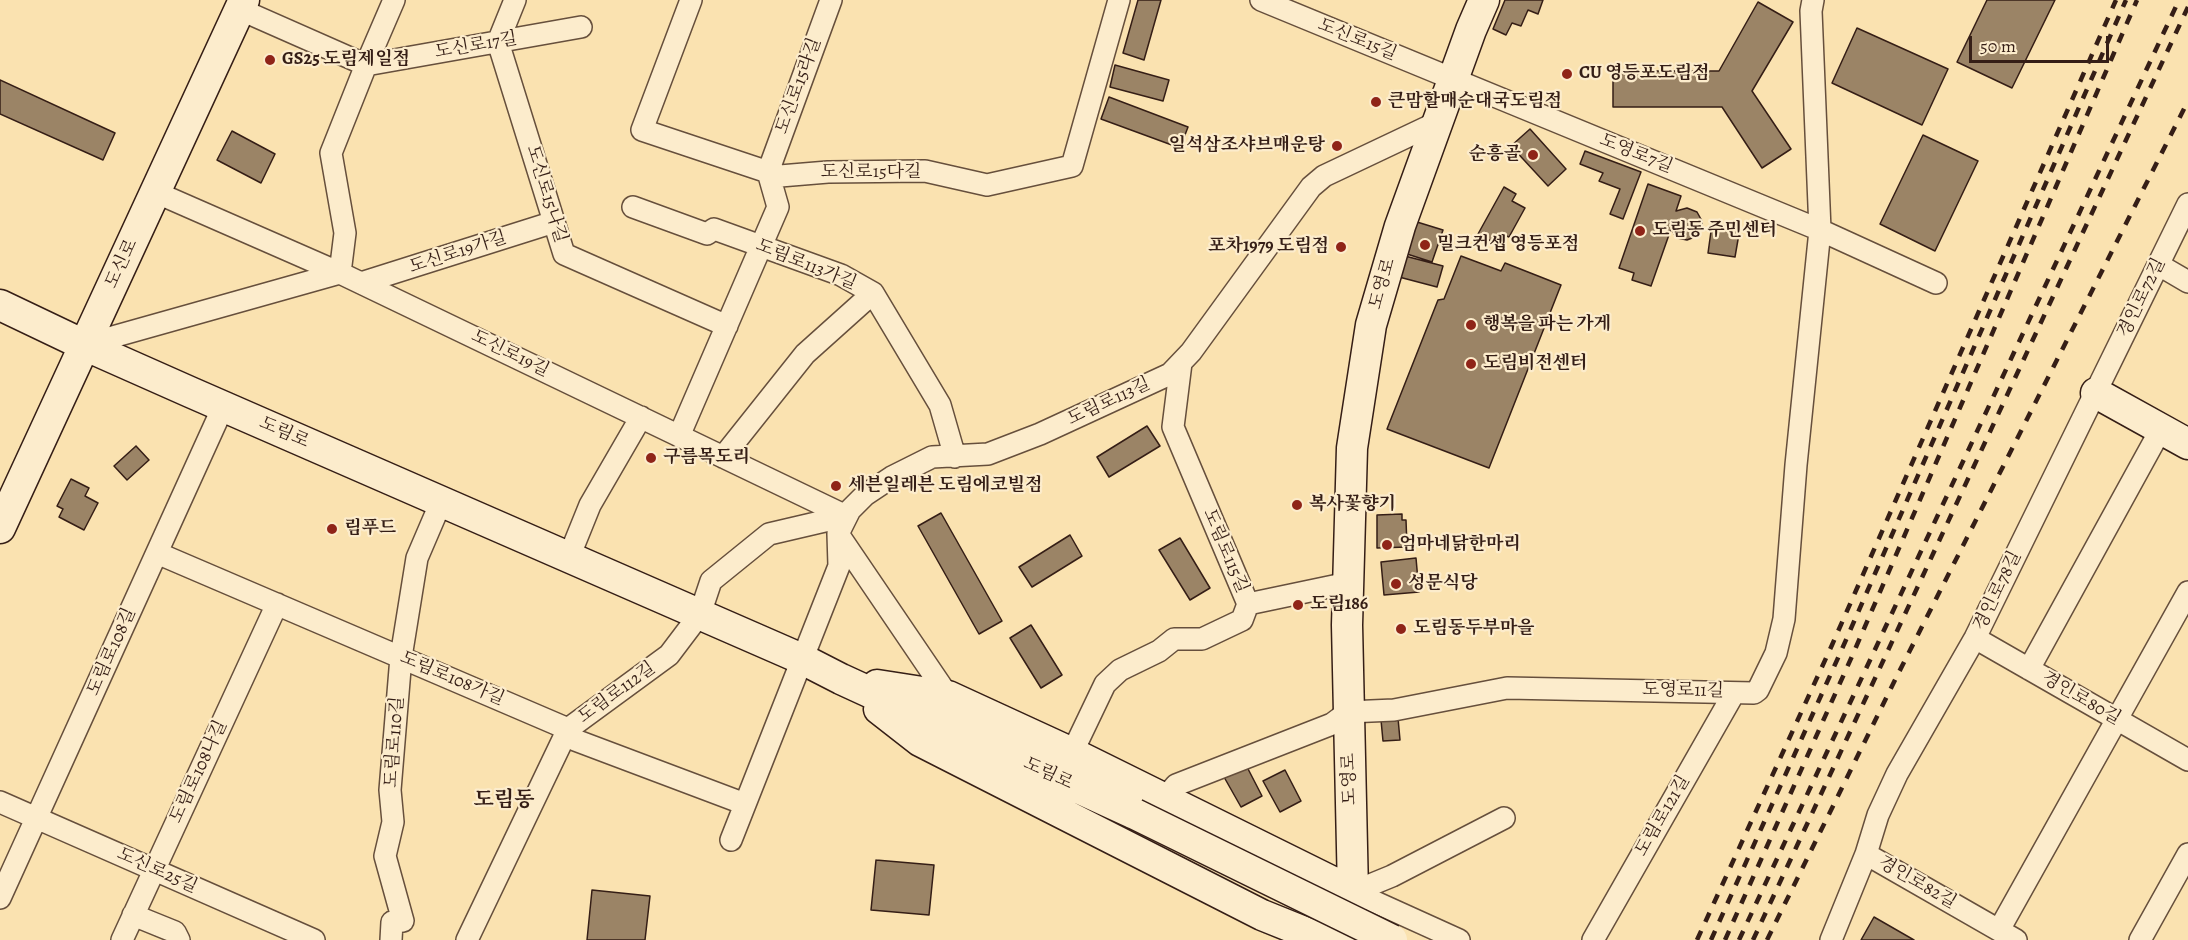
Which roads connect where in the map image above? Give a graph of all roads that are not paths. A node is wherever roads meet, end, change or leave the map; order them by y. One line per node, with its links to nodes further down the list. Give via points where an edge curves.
1 (394, 0): 12 (street)
2 (514, 0): 11 (street)
3 (691, 0): 15 (street, 도신로15다길, via 642,130)
4 (831, 0): 15 (street, 도신로15라길)
5 (1119, 0): 15 (street, 도신로15다길, via 1072,166 987,185 925,171 780,176)
6 (1261, 0): 13 (street, 도신로15길)
7 (1484, 0): 13 (main road, 도영로)
8 (1813, 0): 20 (street, via 1810,11)
9 (242, 5): 12 (street); 16 (main road, 도신로)
10 (580, 27): 11 (street, 도신로17길)
11 (498, 42): 12 (street, 도신로17길); 19 (street, 도신로15나길)
12 (366, 65): 23 (street, via 331,153 345,233)
13 (1453, 79): 14 (main road, 도영로); 20 (street, 도영로7길)
14 (1438, 122): 31 (street, 도림로113길, via 1324,176 1311,187); 45 (main road, 도영로, via 1400,226 1371,326 1352,448)
15 (768, 172): 21 (street, via 778,207)
16 (155, 192): 23 (street, 도신로19길); 30 (main road, 도신로)
17 (2188, 204): 22 (street, 경인로72길)
18 (633, 207): 21 (street, 도림로113가길, via 707,234 714,229)
19 (554, 222): 25 (street, 도신로19가길); 29 (street, 도신로15나길, via 564,254)
20 (1820, 230): 26 (street, 도영로7길); 55 (street, 도영로11길, via 1784,619 1776,653 1758,690)
21 (761, 246): 27 (street, 도림로113가길, via 841,275); 29 (street)
22 (2159, 265): 24 (street); 32 (street, 경인로72길)
23 (340, 273): 25 (street, 도신로19길); 30 (street)
24 (2188, 282)
25 (361, 283): 34 (street, 도신로19길)
26 (1936, 283)
27 (873, 293): 38 (street, via 805,354); 39 (street, 도림로113가길, via 940,405)
28 (0, 305): 30 (main road, 도림로)
29 (727, 326): 36 (street)
30 (84, 345): 33 (main road, 도림로); 42 (main road, 도신로)
31 (1181, 363): 39 (street, 도림로113길, via 1170,374 1040,434 988,454); 48 (street, 도림로115길, via 1173,427)
32 (2096, 393): 35 (main road); 50 (street, 경인로78길)
33 (223, 406): 40 (main road, 도림로); 43 (street, 도림로108길)
34 (641, 417): 36 (street, 도신로19길); 44 (street, via 590,505)
35 (2161, 429): 37 (main road); 53 (street)
36 (680, 436): 38 (street, 도신로19길)
37 (2188, 444)
38 (723, 457): 41 (street, 도신로19길)
39 (955, 457): 41 (street, 도림로113길, via 932,457 892,477 866,495)
40 (441, 502): 44 (main road, 도림로); 51 (street, 도림로110길, via 417,558)
41 (842, 525): 49 (street, via 769,534 711,581); 52 (street, via 839,566); 56 (street)
42 (0, 528)
43 (157, 553): 47 (street, 도림로108가길); 65 (street, 도림로108길)
44 (569, 558): 49 (main road, 도림로)
45 (1348, 583): 48 (street); 57 (main road, 도영로)
46 (2188, 592): 58 (street)
47 (277, 604): 51 (street, 도림로108가길); 71 (street, 도림로108나길)
48 (1248, 604): 60 (street, 도림로115길, via 1242,620 1202,639 1174,639 1120,670 1106,684)
49 (700, 614): 52 (main road, 도림로); 59 (street, 도림로112길, via 669,655)
50 (1975, 638): 53 (street, 경인로80길); 68 (street, 경인로78길, via 1897,774)
51 (401, 657): 59 (street, 도림로108가길); 80 (street, 도림로110길, via 390,790 393,822 385,856 403,921 392,922)
52 (802, 658): 54 (main road, 도림로); 64 (street)
53 (2029, 669): 58 (street, 경인로80길)
54 (841, 679): 56 (main road); 75 (main road, via 920,741); 84 (main road, 도림로, bridge, via 1135,814)
55 (1734, 693): 57 (street, 도영로11길, via 1507,688 1394,710); 86 (street, 도림로121길)
56 (948, 696): 60 (main road)
57 (1348, 712): 62 (street, 도영로11길, via 1332,724 1176,785); 72 (main road, 도영로)
58 (2117, 719): 61 (street, 경인로80길); 76 (street)
59 (568, 729): 64 (street, 도림로108가길, via 575,740); 81 (street, 도림로112길)
60 (1072, 753): 62 (main road)
61 (2188, 760)
62 (1164, 799): 70 (main road)
63 (0, 802): 65 (street, 도신로25길)
64 (745, 804): 67 (street)
65 (36, 818): 71 (street, 도신로25길); 73 (street, 도림로108길)
66 (1504, 818): 72 (street)
67 (731, 840)
68 (1866, 854): 76 (street, 경인로82길); 87 (street, 경인로82길)
69 (2188, 854): 88 (street)
70 (1292, 862): 72 (main road); 75 (main road, via 1293,884 1275,909)
71 (154, 870): 74 (street, 도림로108나길); 79 (street, 도신로25길)
72 (1353, 892): 83 (main road, 도영로); 85 (street)
73 (0, 898)
74 (133, 915): 77 (street, 도림로108나길); 78 (street, via 175,933)
75 (1262, 915): 82 (main road)
76 (2008, 935)
77 (122, 940)
78 (179, 940)
79 (314, 940)
80 (392, 940)
81 (467, 940)
82 (1324, 940)
83 (1347, 940)
84 (1392, 940)
85 (1459, 940)
86 (1593, 940)
87 (1831, 940)
88 (2140, 940)

